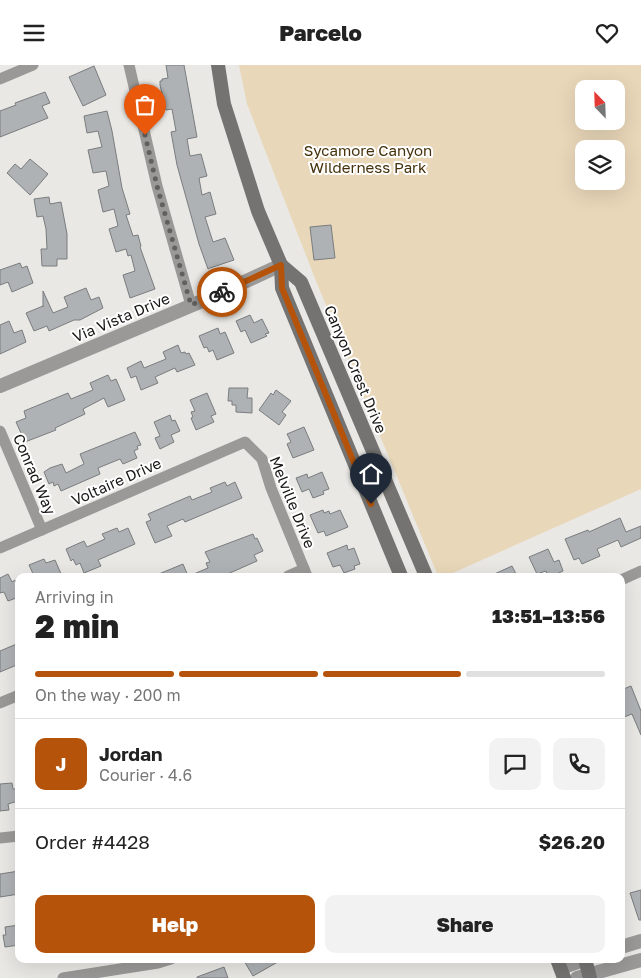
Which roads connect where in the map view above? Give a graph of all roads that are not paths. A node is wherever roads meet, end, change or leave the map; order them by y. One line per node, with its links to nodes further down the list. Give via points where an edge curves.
1 (33, 65): 4 (street)
2 (129, 65): 6 (street, via 157,186)
3 (218, 65): 5 (main road, Canyon Crest Drive, via 224,104 258,211)
4 (0, 79)
5 (281, 265): 6 (street, Via Vista Drive); 14 (main road, Canyon Crest Drive, via 282,288); 15 (main road, Canyon Crest Drive, via 301,282)
6 (191, 305): 7 (street, Via Vista Drive)
7 (0, 386)
8 (0, 431): 10 (street, Conrad Way)
9 (245, 442): 10 (street, Voltaire Drive); 13 (street, Melville Drive, via 262,459)
10 (42, 530): 11 (street, Voltaire Drive)
11 (0, 548)
12 (641, 571): 16 (street)
13 (306, 572)
14 (400, 573)
15 (425, 573)
16 (625, 578)
17 (15, 697): 18 (street)
18 (0, 703)
19 (15, 836): 20 (street)
20 (0, 838)
21 (641, 941): 22 (street)
22 (625, 946)
23 (641, 960): 28 (street)
24 (158, 963): 30 (street)
25 (575, 963): 27 (street)
26 (586, 963): 28 (main road)
27 (561, 968)
28 (585, 977)
29 (63, 978): 30 (street)
30 (68, 978)

